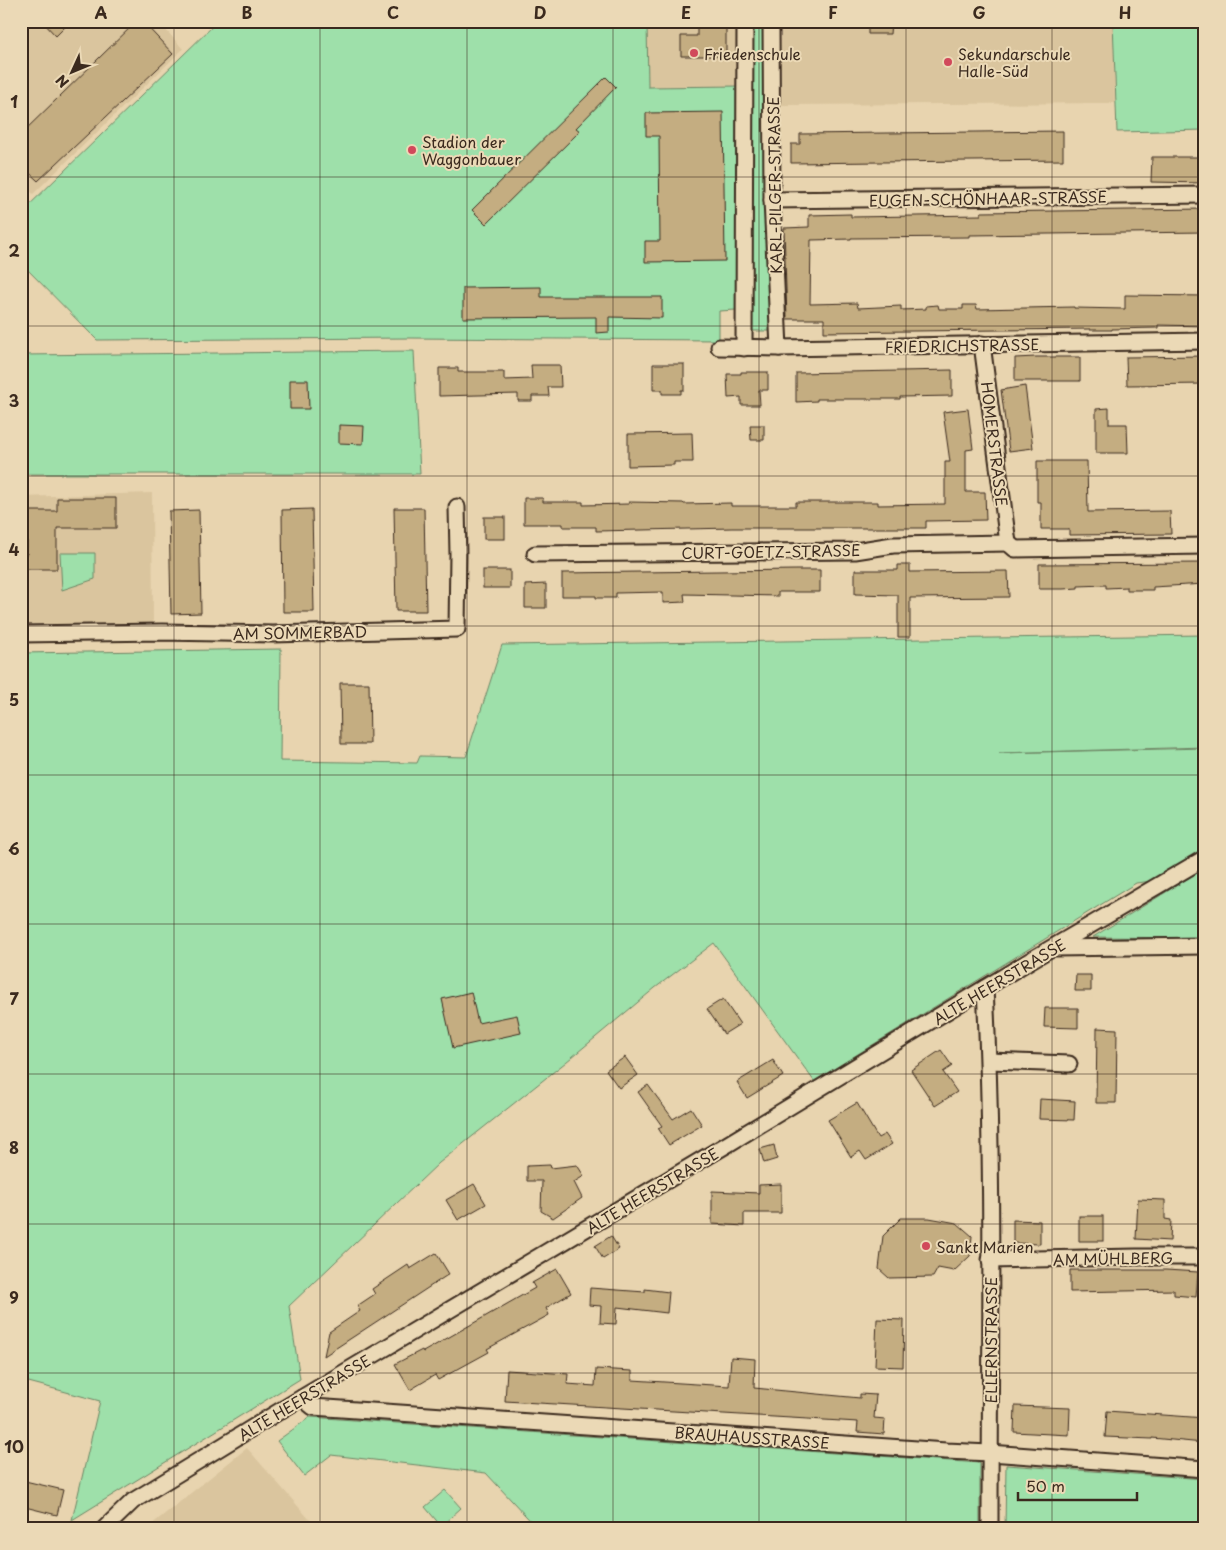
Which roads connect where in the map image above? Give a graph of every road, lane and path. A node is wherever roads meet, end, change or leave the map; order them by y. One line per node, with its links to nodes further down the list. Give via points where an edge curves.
1 (745, 21): 8 (street, KARL-PILGER-STRASSE)
2 (771, 21): 4 (street, KARL-PILGER-STRASSE)
3 (1205, 195): 4 (street, EUGEN-SCHÖNHAAR-STRASSE)
4 (772, 200): 9 (street, KARL-PILGER-STRASSE)
5 (1205, 341): 6 (street, FRIEDRICHSTRASSE)
6 (982, 344): 9 (street, FRIEDRICHSTRASSE); 11 (street, HOMERSTRASSE)
7 (719, 347): 8 (street, FRIEDRICHSTRASSE)
8 (744, 348): 9 (street, FRIEDRICHSTRASSE)
9 (779, 348)
10 (457, 507): 14 (street, AM SOMMERBAD, via 457,628 273,634)
11 (1008, 543): 12 (street, CURT-GOETZ-STRASSE, via 1015,549); 13 (street, CURT-GOETZ-STRASSE, via 893,545 855,551)
12 (1205, 546)
13 (535, 554)
14 (21, 634)
15 (1205, 858): 17 (street, ALTE HEERSTRASSE)
16 (1205, 946): 17 (street)
17 (1052, 948): 18 (street, ALTE HEERSTRASSE)
18 (985, 988): 19 (street, ELLERNSTRASSE); 23 (street, ALTE HEERSTRASSE)
19 (988, 1061): 20 (street); 22 (street, ELLERNSTRASSE)
20 (1068, 1064)
21 (1205, 1257): 22 (street, AM MÜHLBERG)
22 (990, 1260): 24 (street, ELLERNSTRASSE)
23 (302, 1398): 24 (street, BRAUHAUSSTRASSE, via 313,1408); 26 (street, ALTE HEERSTRASSE, via 133,1501)
24 (990, 1453): 25 (street, BRAUHAUSSTRASSE); 27 (street, ELLERNSTRASSE)
25 (1205, 1469)
26 (104, 1529)
27 (990, 1529)

